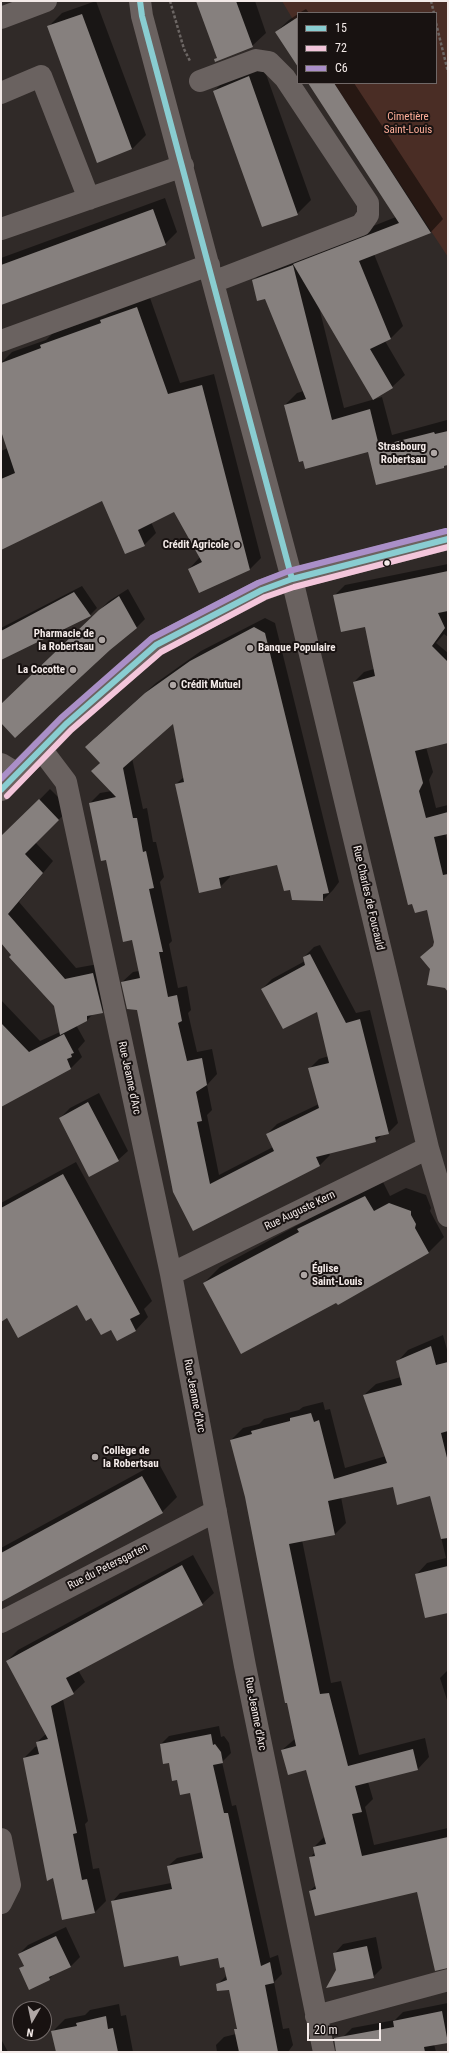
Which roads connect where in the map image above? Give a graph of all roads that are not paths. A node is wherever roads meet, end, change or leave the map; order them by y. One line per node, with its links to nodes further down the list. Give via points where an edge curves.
1 (46, 1): 3 (street)
2 (140, 1): 6 (street, Rue Charles de Foucauld)
3 (1, 18)
4 (200, 81): 9 (street, via 256,60 269,62 285,78 368,203 368,215 361,225)
5 (1, 93): 7 (street, via 41,76)
6 (183, 166): 7 (street); 9 (street, Rue Charles de Foucauld)
7 (89, 199): 8 (street)
8 (1, 229)
9 (211, 274): 10 (street); 12 (street, Rue Charles de Foucauld)
10 (1, 341)
11 (448, 539): 12 (main road)
12 (292, 579): 13 (main road, via 262,590 156,645); 16 (street, Rue Charles de Foucauld)
13 (41, 748): 14 (main road); 18 (street, Rue Jeanne d'Arc, via 66,782)
14 (8, 769): 15 (main road)
15 (1, 790)
16 (428, 1148): 17 (street, Rue Charles de Foucauld); 18 (street, Rue Auguste Kern)
17 (448, 1216)
18 (171, 1274): 19 (street, Rue Jeanne d'Arc)
19 (216, 1511): 20 (street, Rue du Petersgarten); 24 (street, Rue Jeanne d'Arc)
20 (1, 1622)
21 (1, 1839): 22 (street, via 10,1885)
22 (1, 1903)
23 (448, 1980): 24 (street)
24 (316, 2016): 25 (street, Rue Jeanne d'Arc)
25 (324, 2052)

